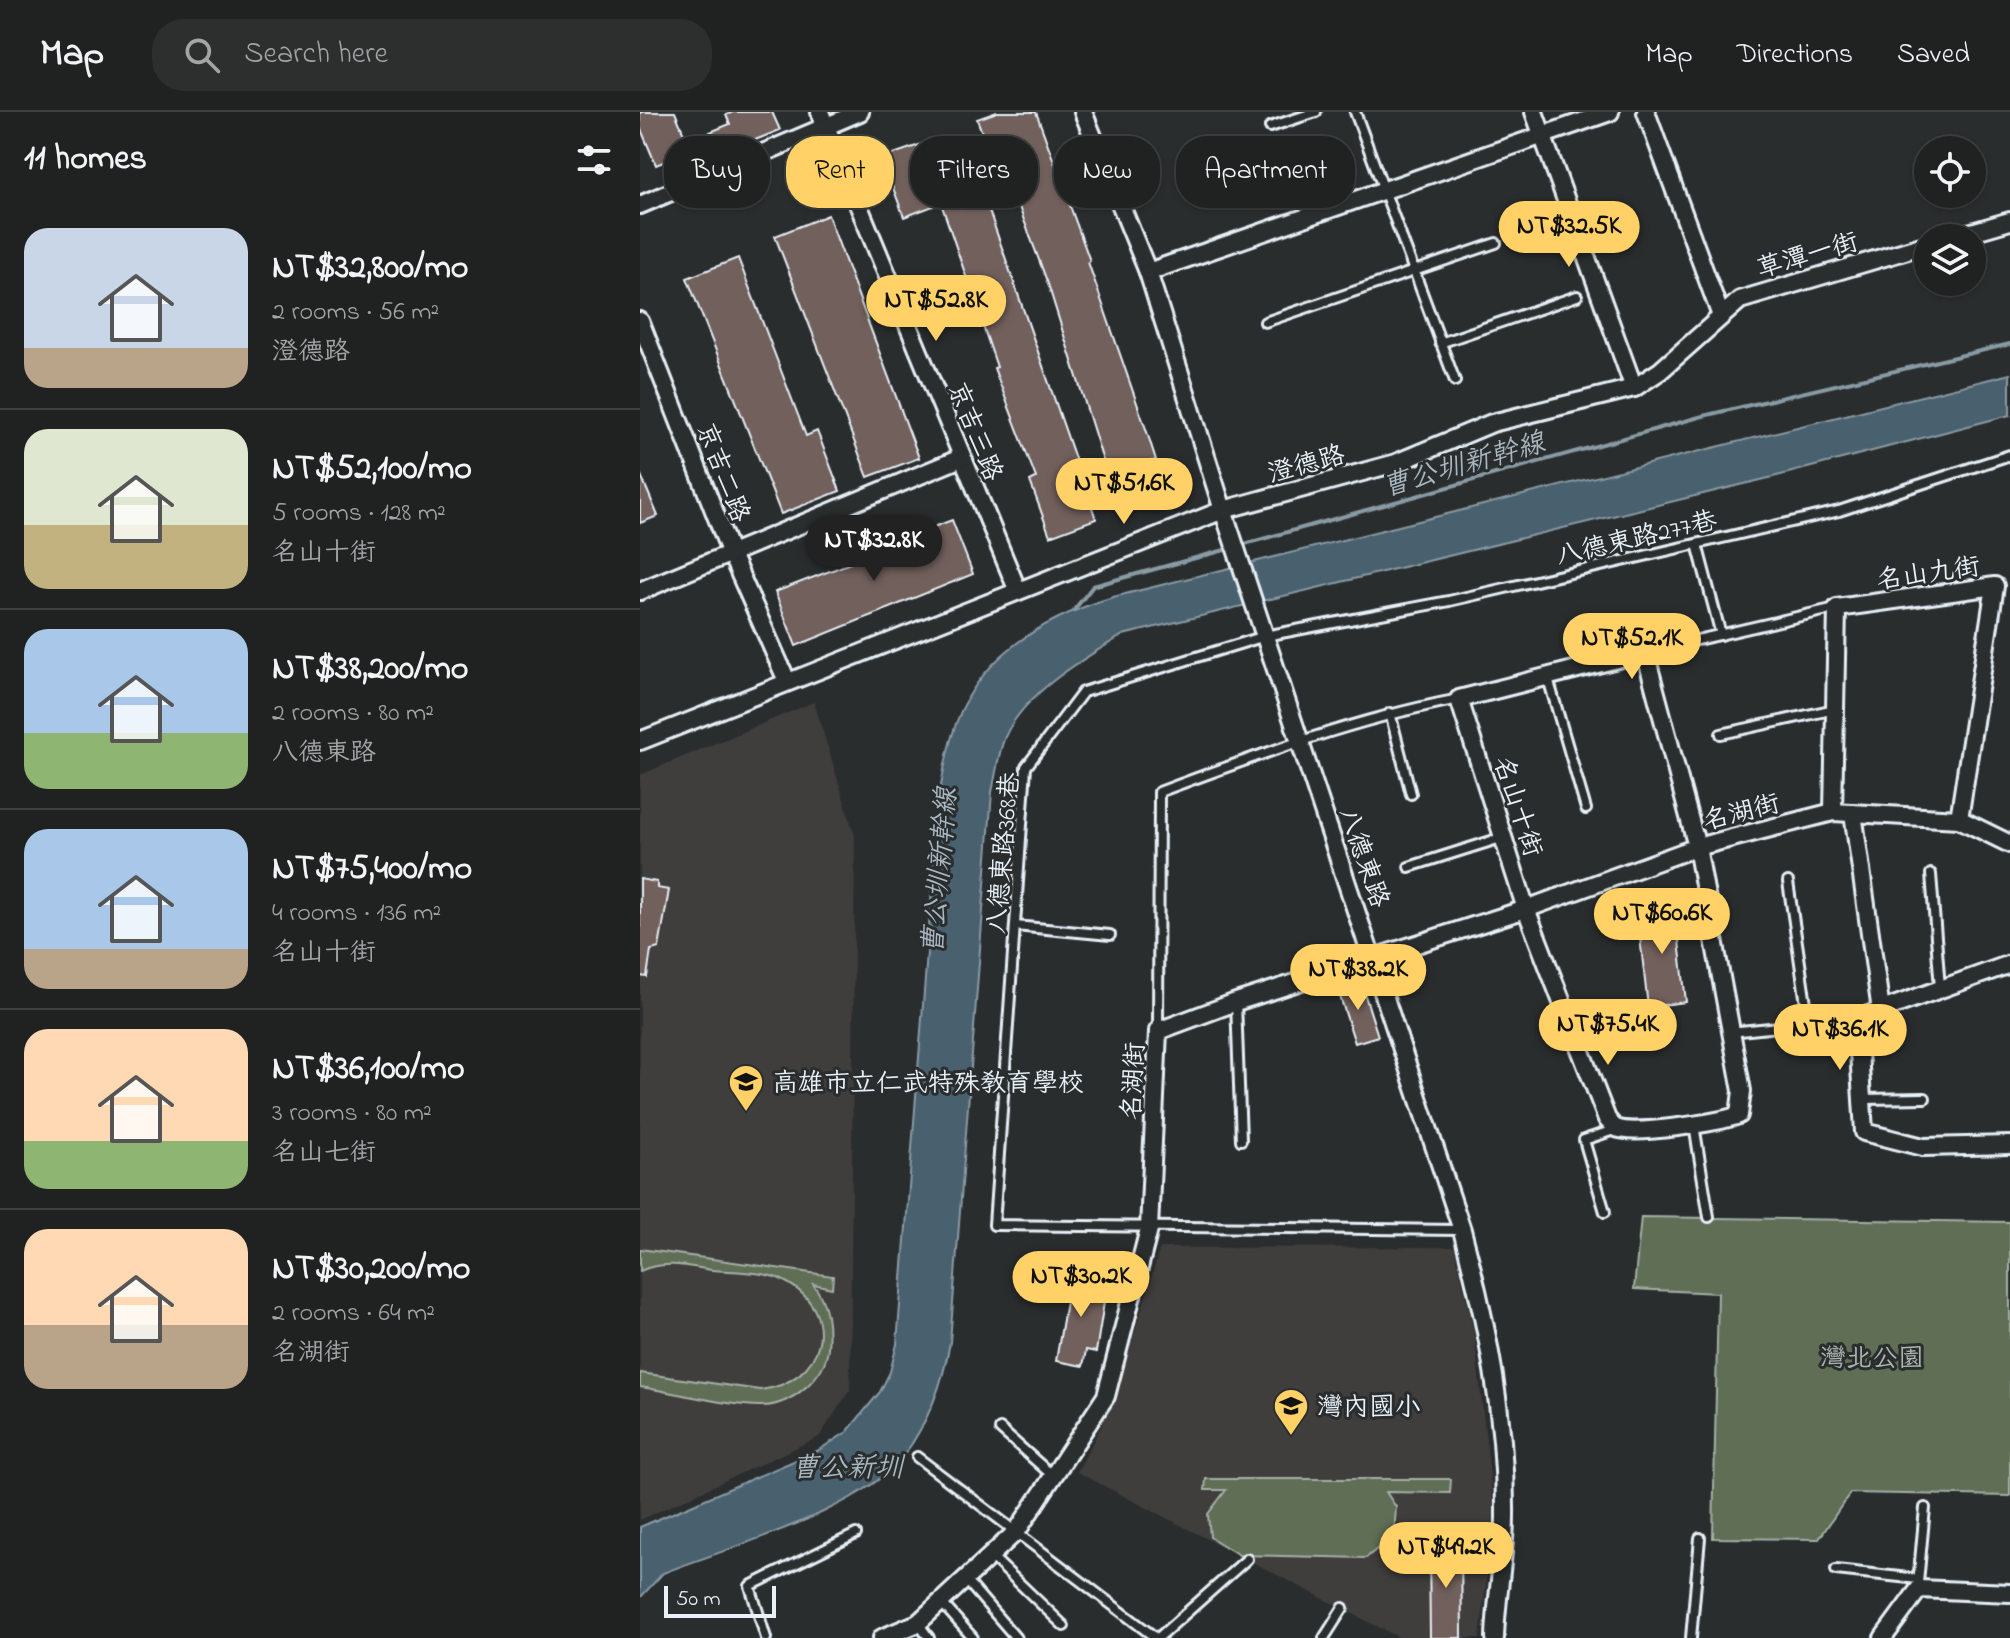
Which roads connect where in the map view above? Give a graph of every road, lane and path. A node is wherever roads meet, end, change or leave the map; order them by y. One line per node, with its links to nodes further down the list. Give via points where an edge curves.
1 (860, 112): 8 (street)
2 (1083, 112): 18 (street, 八德東路)
3 (1316, 112): 9 (lane)
4 (1355, 112): 11 (lane)
5 (1534, 112): 10 (street)
6 (1610, 112): 10 (street)
7 (1646, 112): 20 (street)
8 (823, 119): 12 (street); 27 (street, 京吉三路)
9 (1270, 127)
10 (1543, 136): 11 (street); 25 (street)
11 (1383, 189): 17 (lane); 18 (street)
12 (640, 205)
13 (2010, 221): 14 (street)
14 (1986, 228)
15 (1496, 243): 17 (lane)
16 (1914, 248): 20 (street, 草潭一街, via 1757,292)
17 (1414, 271): 22 (lane); 23 (lane)
18 (1148, 272): 28 (street, 八德東路)
19 (1577, 296): 23 (lane)
20 (1721, 316): 25 (street, 草潭一街)
21 (640, 321): 30 (street, 京吉二路)
22 (1265, 322)
23 (1440, 343): 24 (lane)
24 (1455, 381)
25 (1634, 388): 28 (street, 澄德路, via 1492,423 1396,463)
26 (2010, 455): 29 (lane, 八德東路277巷, via 1839,511)
27 (961, 458): 30 (street); 32 (street, 京吉三路)
28 (1223, 510): 32 (street, 澄德路); 36 (street, 八德東路)
29 (1697, 544): 35 (lane); 36 (lane, 八德東路277巷, via 1449,601)
30 (731, 554): 33 (street); 39 (street, 京吉二路)
31 (2002, 585): 34 (street, 名山九街); 50 (street, 名山九街)
32 (1017, 589): 39 (street, 澄德路)
33 (640, 591)
34 (1837, 608): 35 (lane); 41 (street)
35 (1721, 635): 37 (lane)
36 (1265, 636): 44 (street, 八德東路); 58 (lane, 八德東路368巷, via 1083,692 1026,767)
37 (1645, 652): 38 (street); 53 (street)
38 (1547, 675): 40 (street); 47 (lane)
39 (787, 681): 45 (street, 澄德路)
40 (1459, 699): 42 (lane); 51 (street, 名山十街)
41 (1835, 709): 43 (lane); 48 (street)
42 (1390, 713): 44 (lane); 46 (lane)
43 (1721, 734)
44 (1298, 739): 60 (street, 八德東路); 67 (lane, via 1159,792)
45 (640, 741)
46 (1411, 794)
47 (1586, 809)
48 (1833, 812): 49 (street, 名湖街); 53 (street, 名湖街)
49 (1853, 813): 50 (street, 名湖街); 64 (street)
50 (1959, 819): 52 (street, 名湖街)
51 (1505, 837): 54 (lane); 57 (street, 名山十街)
52 (2010, 844)
53 (1697, 847): 57 (street, 名湖街); 68 (street)
54 (1409, 867)
55 (1931, 874): 62 (lane)
56 (1788, 882): 66 (lane)
57 (1526, 909): 60 (street, 名湖街); 72 (street, 名山十街, via 1607,1119)
58 (1015, 926): 59 (lane); 77 (lane, 八德東路368巷, via 994,1225)
59 (1110, 935)
60 (1374, 958): 63 (street, 名湖街); 78 (street, 八德東路)
61 (2010, 964): 62 (street)
62 (1940, 989): 64 (street)
63 (1236, 1002): 67 (street, 名湖街); 73 (lane)
64 (1881, 1011): 65 (street)
65 (1857, 1019): 66 (lane); 70 (street)
66 (1809, 1024): 68 (lane)
67 (1158, 1031): 77 (street, 名湖街)
68 (1729, 1032): 71 (street, via 1742,1091 1739,1115)
69 (1925, 1098): 70 (lane)
70 (1862, 1099): 74 (street, via 1864,1132 1923,1147)
71 (1693, 1125): 72 (street); 76 (lane)
72 (1617, 1129): 75 (lane, via 1584,1140)
73 (1241, 1140)
74 (2010, 1145)
75 (1605, 1212)
76 (1709, 1217)
77 (1149, 1229): 78 (lane); 81 (street, 名湖街, via 1106,1396)
78 (1462, 1230): 103 (street, 八德東路, via 1488,1329 1503,1455 1502,1574)
79 (1000, 1429): 81 (lane)
80 (917, 1457): 83 (lane)
81 (1054, 1478): 83 (street, 名湖街)
82 (1925, 1508): 90 (lane)
83 (1017, 1531): 86 (street, 名湖街); 101 (lane)
84 (856, 1534): 97 (lane, via 750,1586)
85 (1700, 1538): 104 (lane)
86 (992, 1557): 89 (street, 名湖街); 95 (lane)
87 (1247, 1559): 101 (lane)
88 (1836, 1570): 90 (lane)
89 (966, 1580): 92 (street, 名湖街); 100 (lane)
90 (1918, 1584): 91 (street); 105 (street)
91 (2010, 1593)
92 (941, 1602): 94 (street, 名湖街); 99 (lane)
93 (1343, 1608): 102 (lane)
94 (918, 1623): 96 (street, 名湖街); 98 (lane)
95 (1064, 1626)
96 (889, 1637)
97 (764, 1638)
98 (929, 1638)
99 (973, 1638)
100 (1016, 1638)
101 (1157, 1638)
102 (1324, 1638)
103 (1495, 1638)
104 (1691, 1638)
105 (1883, 1638)

